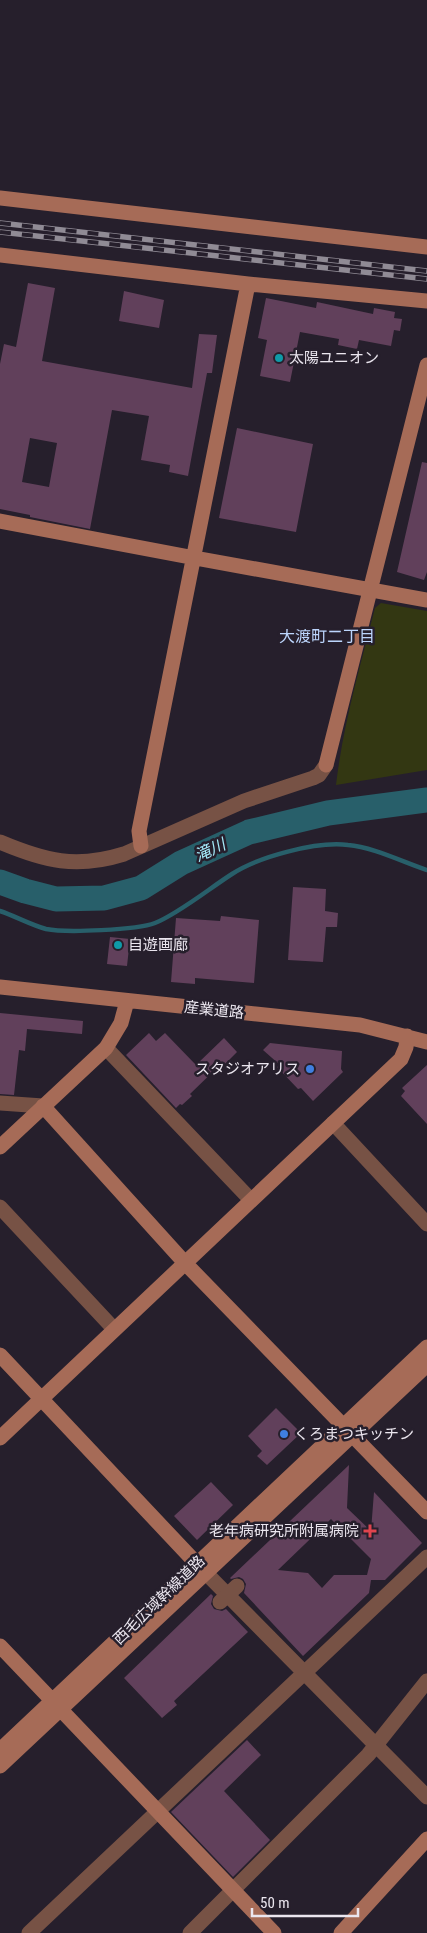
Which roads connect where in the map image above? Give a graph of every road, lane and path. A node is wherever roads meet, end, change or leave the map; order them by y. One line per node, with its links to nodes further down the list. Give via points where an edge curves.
1 (0, 198): 2 (street)
2 (427, 247)
3 (0, 255): 4 (street)
4 (248, 284): 5 (street); 8 (street)
5 (427, 301)
6 (427, 365): 9 (street)
7 (0, 521): 8 (street)
8 (195, 558): 9 (street); 12 (street, via 139,831)
9 (371, 589): 10 (street); 12 (street, via 326,764 319,775 244,801)
10 (427, 600)
11 (0, 842): 12 (street, via 41,858 90,863 107,860)
12 (141, 846)
13 (0, 987): 14 (street, 産業道路)
14 (127, 1001): 15 (street, 産業道路, via 360,1026); 17 (street, via 121,1023)
15 (407, 1036): 16 (street, 産業道路); 20 (street, via 401,1059)
16 (427, 1042)
17 (106, 1048): 19 (street); 22 (street)
18 (0, 1102): 19 (street)
19 (43, 1106): 21 (street); 25 (street)
20 (333, 1123): 22 (street); 24 (street)
21 (0, 1147)
22 (251, 1200): 25 (street)
23 (0, 1207): 26 (street)
24 (427, 1224)
25 (185, 1263): 26 (street); 31 (street)
26 (114, 1329): 30 (street)
27 (427, 1347): 31 (street, 西毛広域幹線道路)
28 (0, 1355): 30 (street)
29 (427, 1364): 31 (street, 西毛広域幹線道路)
30 (41, 1399): 32 (street); 35 (street)
31 (348, 1430): 33 (street); 35 (street, 西毛広域幹線道路)
32 (0, 1438)
33 (427, 1512)
34 (427, 1556): 39 (street)
35 (202, 1568): 39 (street); 41 (street, 西毛広域幹線道路)
36 (237, 1586): 37 (street, bridge)
37 (220, 1602)
38 (0, 1646): 41 (street)
39 (304, 1672): 42 (street); 46 (street)
40 (427, 1681): 42 (street)
41 (56, 1706): 43 (street, 西毛広域幹線道路); 44 (street, 西毛広域幹線道路); 46 (street)
42 (377, 1744): 45 (street); 48 (street)
43 (0, 1750)
44 (0, 1766)
45 (427, 1797)
46 (157, 1812): 48 (street); 49 (street)
47 (427, 1839): 52 (street)
48 (232, 1890): 50 (street); 51 (street)
49 (29, 1933)
50 (190, 1933)
51 (274, 1933)
52 (341, 1933)

